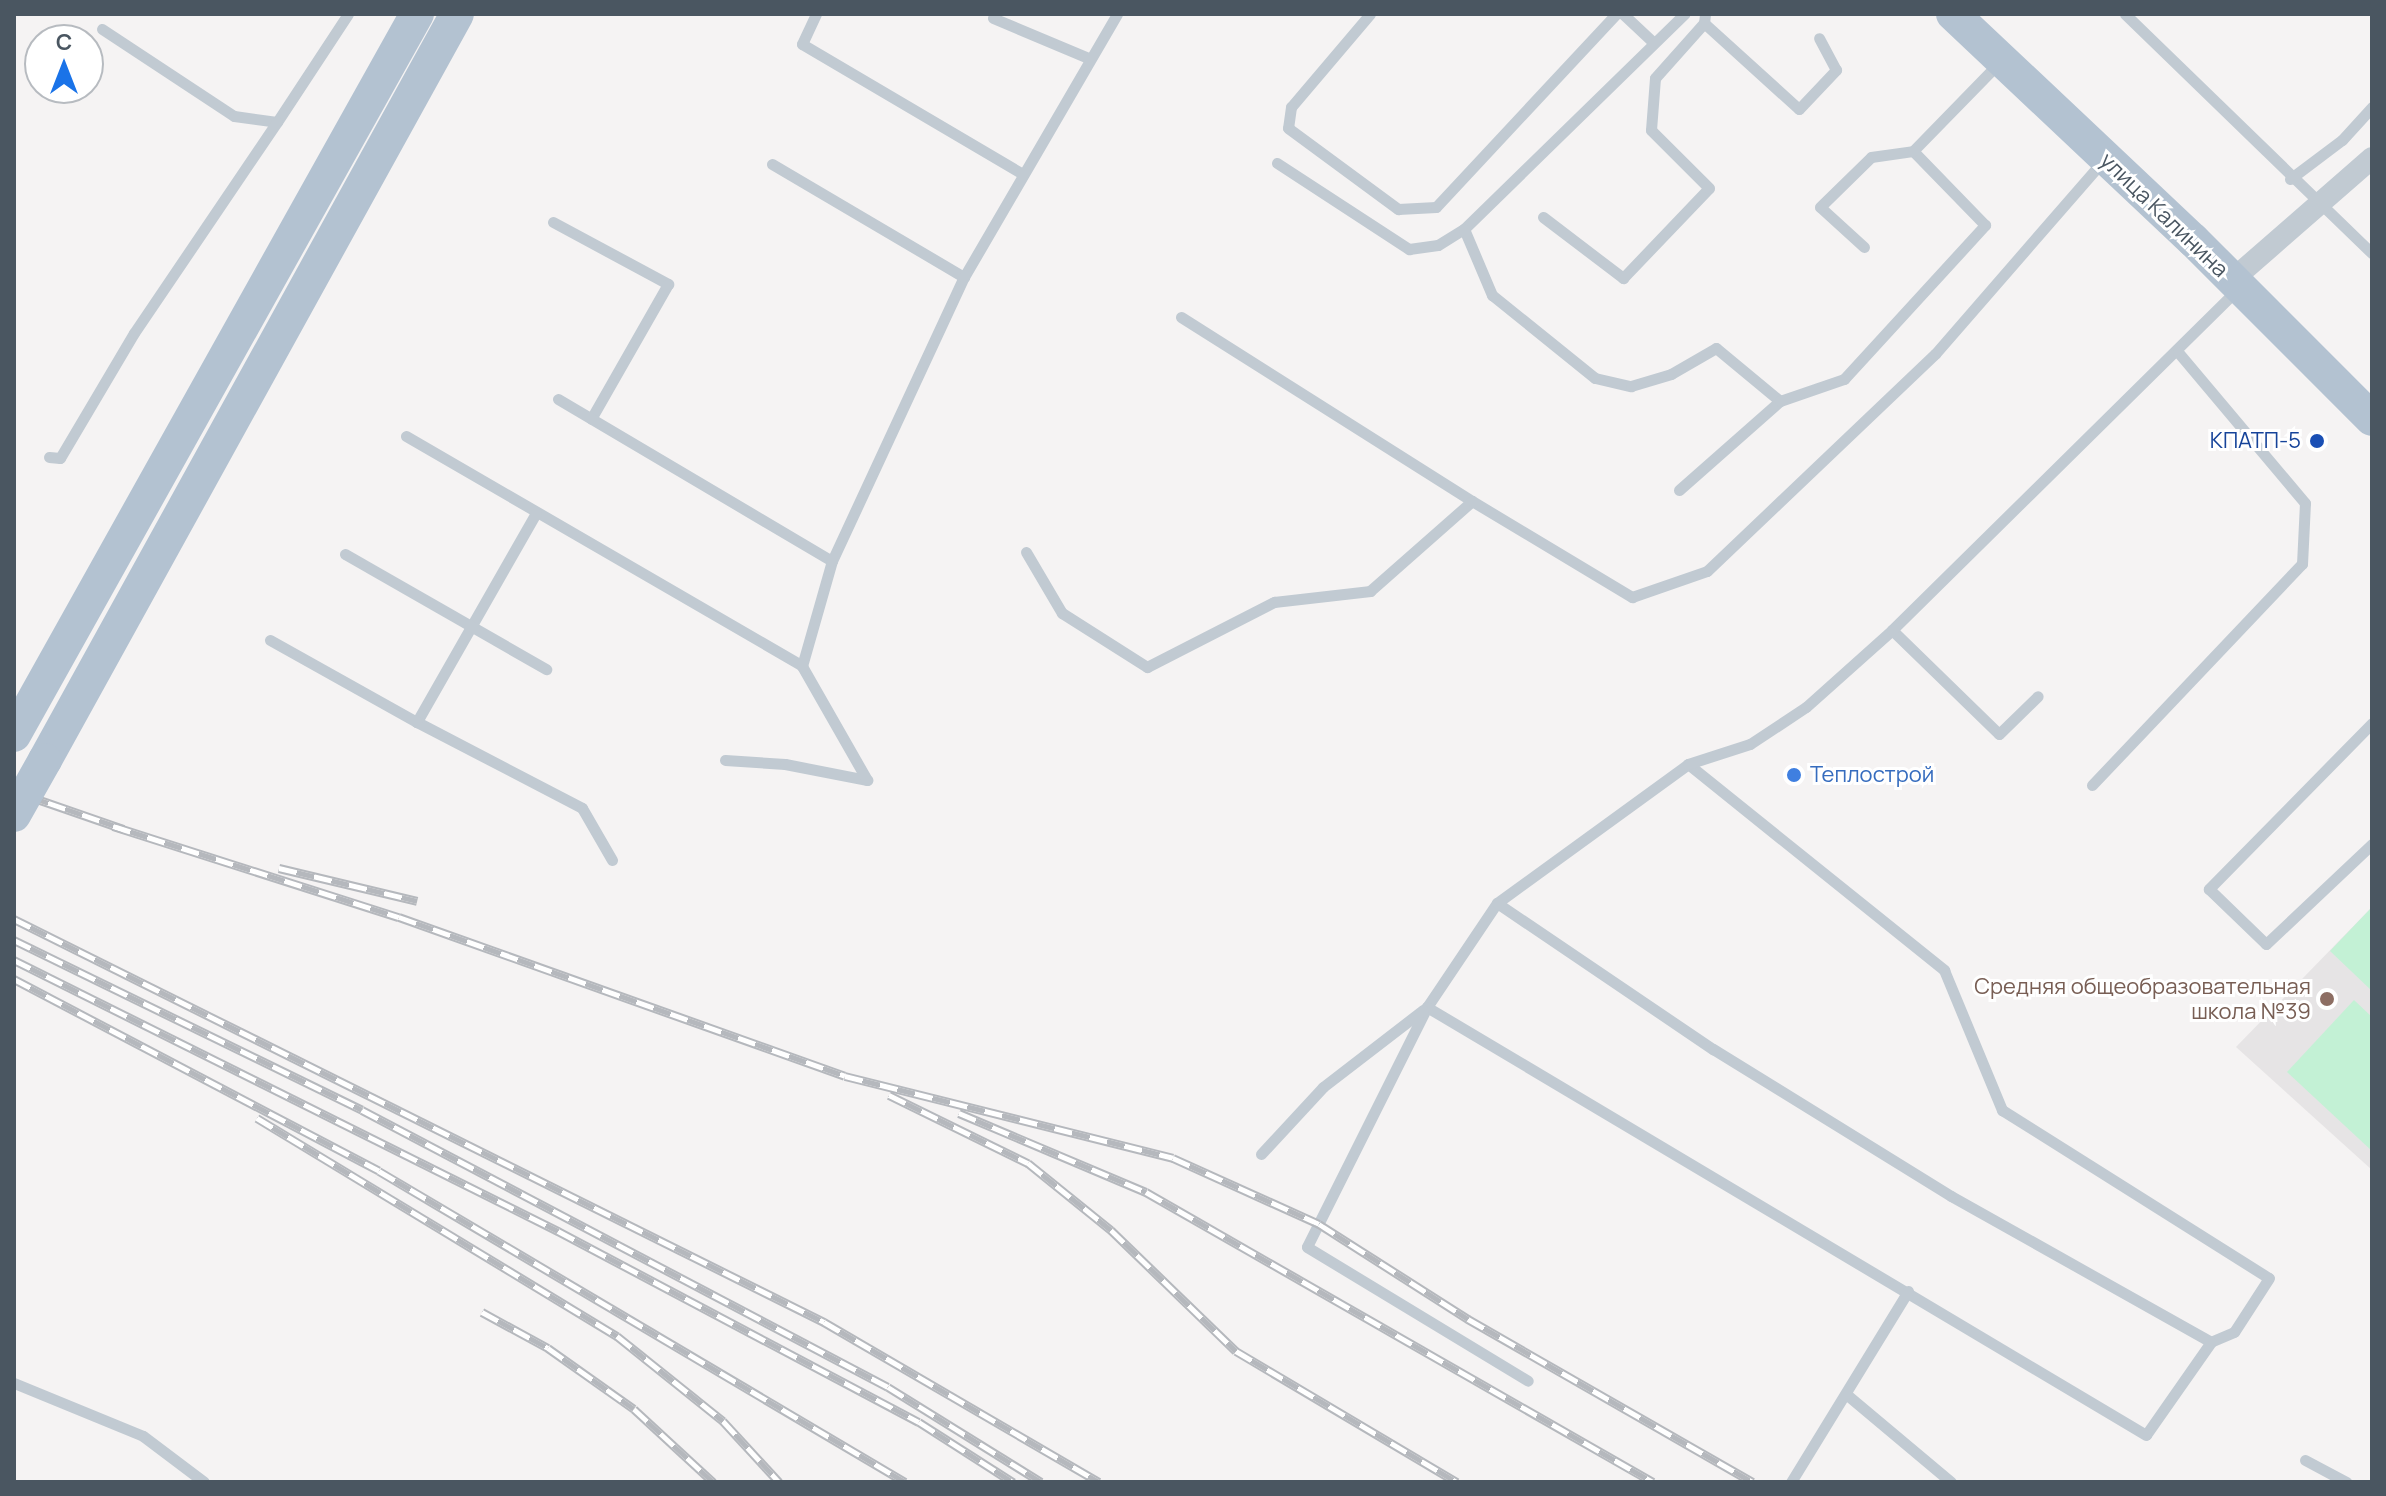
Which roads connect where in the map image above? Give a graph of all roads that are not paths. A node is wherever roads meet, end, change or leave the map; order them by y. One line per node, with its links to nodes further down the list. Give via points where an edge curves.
1 (348, 14): 20 (lane)
2 (417, 14): 58 (main road)
3 (457, 14): 62 (main road, bridge)
4 (816, 14): 26 (lane, via 802,44)
5 (1117, 14): 17 (lane)
6 (1370, 14): 7 (lane, via 1291,107 1288,128 1398,209 1436,207)
7 (1616, 14)
8 (1623, 14): 16 (lane)
9 (1684, 14): 16 (lane)
10 (1953, 14): 18 (main road, улица Калинина)
11 (2125, 14): 27 (lane)
12 (993, 18): 17 (lane)
13 (1704, 19): 15 (lane, via 1799,109 1836,70); 29 (lane, via 1655,78 1651,130 1709,188 1623,278)
14 (104, 30): 20 (lane, via 234,116)
15 (1819, 38)
16 (1654, 43): 31 (lane)
17 (1088, 58): 26 (lane)
18 (2002, 61): 21 (lane); 22 (main road, улица Калинина)
19 (2372, 107): 27 (lane, via 2342,140)
20 (277, 122): 43 (lane, via 134,333 60,458)
21 (1913, 151): 32 (lane, via 1871,157 1820,207); 39 (lane, via 1985,225 1844,379)
22 (2105, 158): 35 (main road, улица Калинина); 45 (lane, via 1935,354 1707,571 1632,597)
23 (2372, 158): 28 (street)
24 (1277, 163): 31 (lane, via 1409,249 1438,245)
25 (772, 164): 34 (lane)
26 (1023, 174): 34 (lane)
27 (2290, 179): 28 (lane)
28 (2322, 205): 33 (lane); 35 (street)
29 (1543, 217)
30 (553, 222): 40 (lane, via 668,284)
31 (1464, 229): 39 (lane, via 1492,295 1595,378 1631,386 1671,374 1716,348)
32 (1864, 247)
33 (2372, 253)
34 (964, 277): 49 (lane)
35 (2235, 284): 37 (lane); 41 (main road, улица Калинина)
36 (1181, 317): 45 (lane)
37 (2178, 352): 51 (lane); 61 (lane, via 2305,503 2302,564)
38 (558, 399): 40 (lane)
39 (1780, 401): 44 (lane)
40 (591, 419): 49 (lane)
41 (2372, 419)
42 (406, 436): 46 (lane)
43 (49, 457)
44 (1679, 490)
45 (1472, 501): 47 (lane, via 1370,591 1274,602 1147,667 1062,613)
46 (536, 513): 50 (lane); 53 (lane)
47 (1026, 552)
48 (345, 554): 50 (lane)
49 (832, 561): 53 (lane)
50 (471, 624): 54 (lane); 56 (lane)
51 (1892, 630): 55 (lane, via 1999,734); 60 (lane, via 1806,707 1750,744)
52 (270, 640): 56 (lane)
53 (802, 666): 59 (lane, via 867,780 785,764)
54 (546, 669)
55 (2038, 696)
56 (417, 722): 64 (lane, via 582,808)
57 (2372, 723): 63 (lane, via 2209,889 2266,944)
58 (14, 735)
59 (725, 760)
60 (1688, 764): 65 (lane); 69 (lane, via 1944,970 2002,1110 2269,1278 2234,1332)
61 (2092, 785)
62 (14, 815)
63 (2372, 844)
64 (612, 860)
65 (1497, 903): 66 (lane); 69 (lane, via 1752,1074 1951,1196)
66 (1427, 1007): 67 (lane, via 1323,1087); 68 (lane); 70 (lane, via 1307,1247)
67 (1261, 1154)
68 (1908, 1291): 69 (lane, via 2146,1435); 72 (lane)
69 (2211, 1342)
70 (1528, 1381)
71 (14, 1383): 74 (lane, via 143,1436)
72 (1846, 1394): 75 (lane); 76 (lane)
73 (2305, 1460): 77 (lane)
74 (204, 1482)
75 (1791, 1482)
76 (1951, 1482)
77 (2346, 1482)

